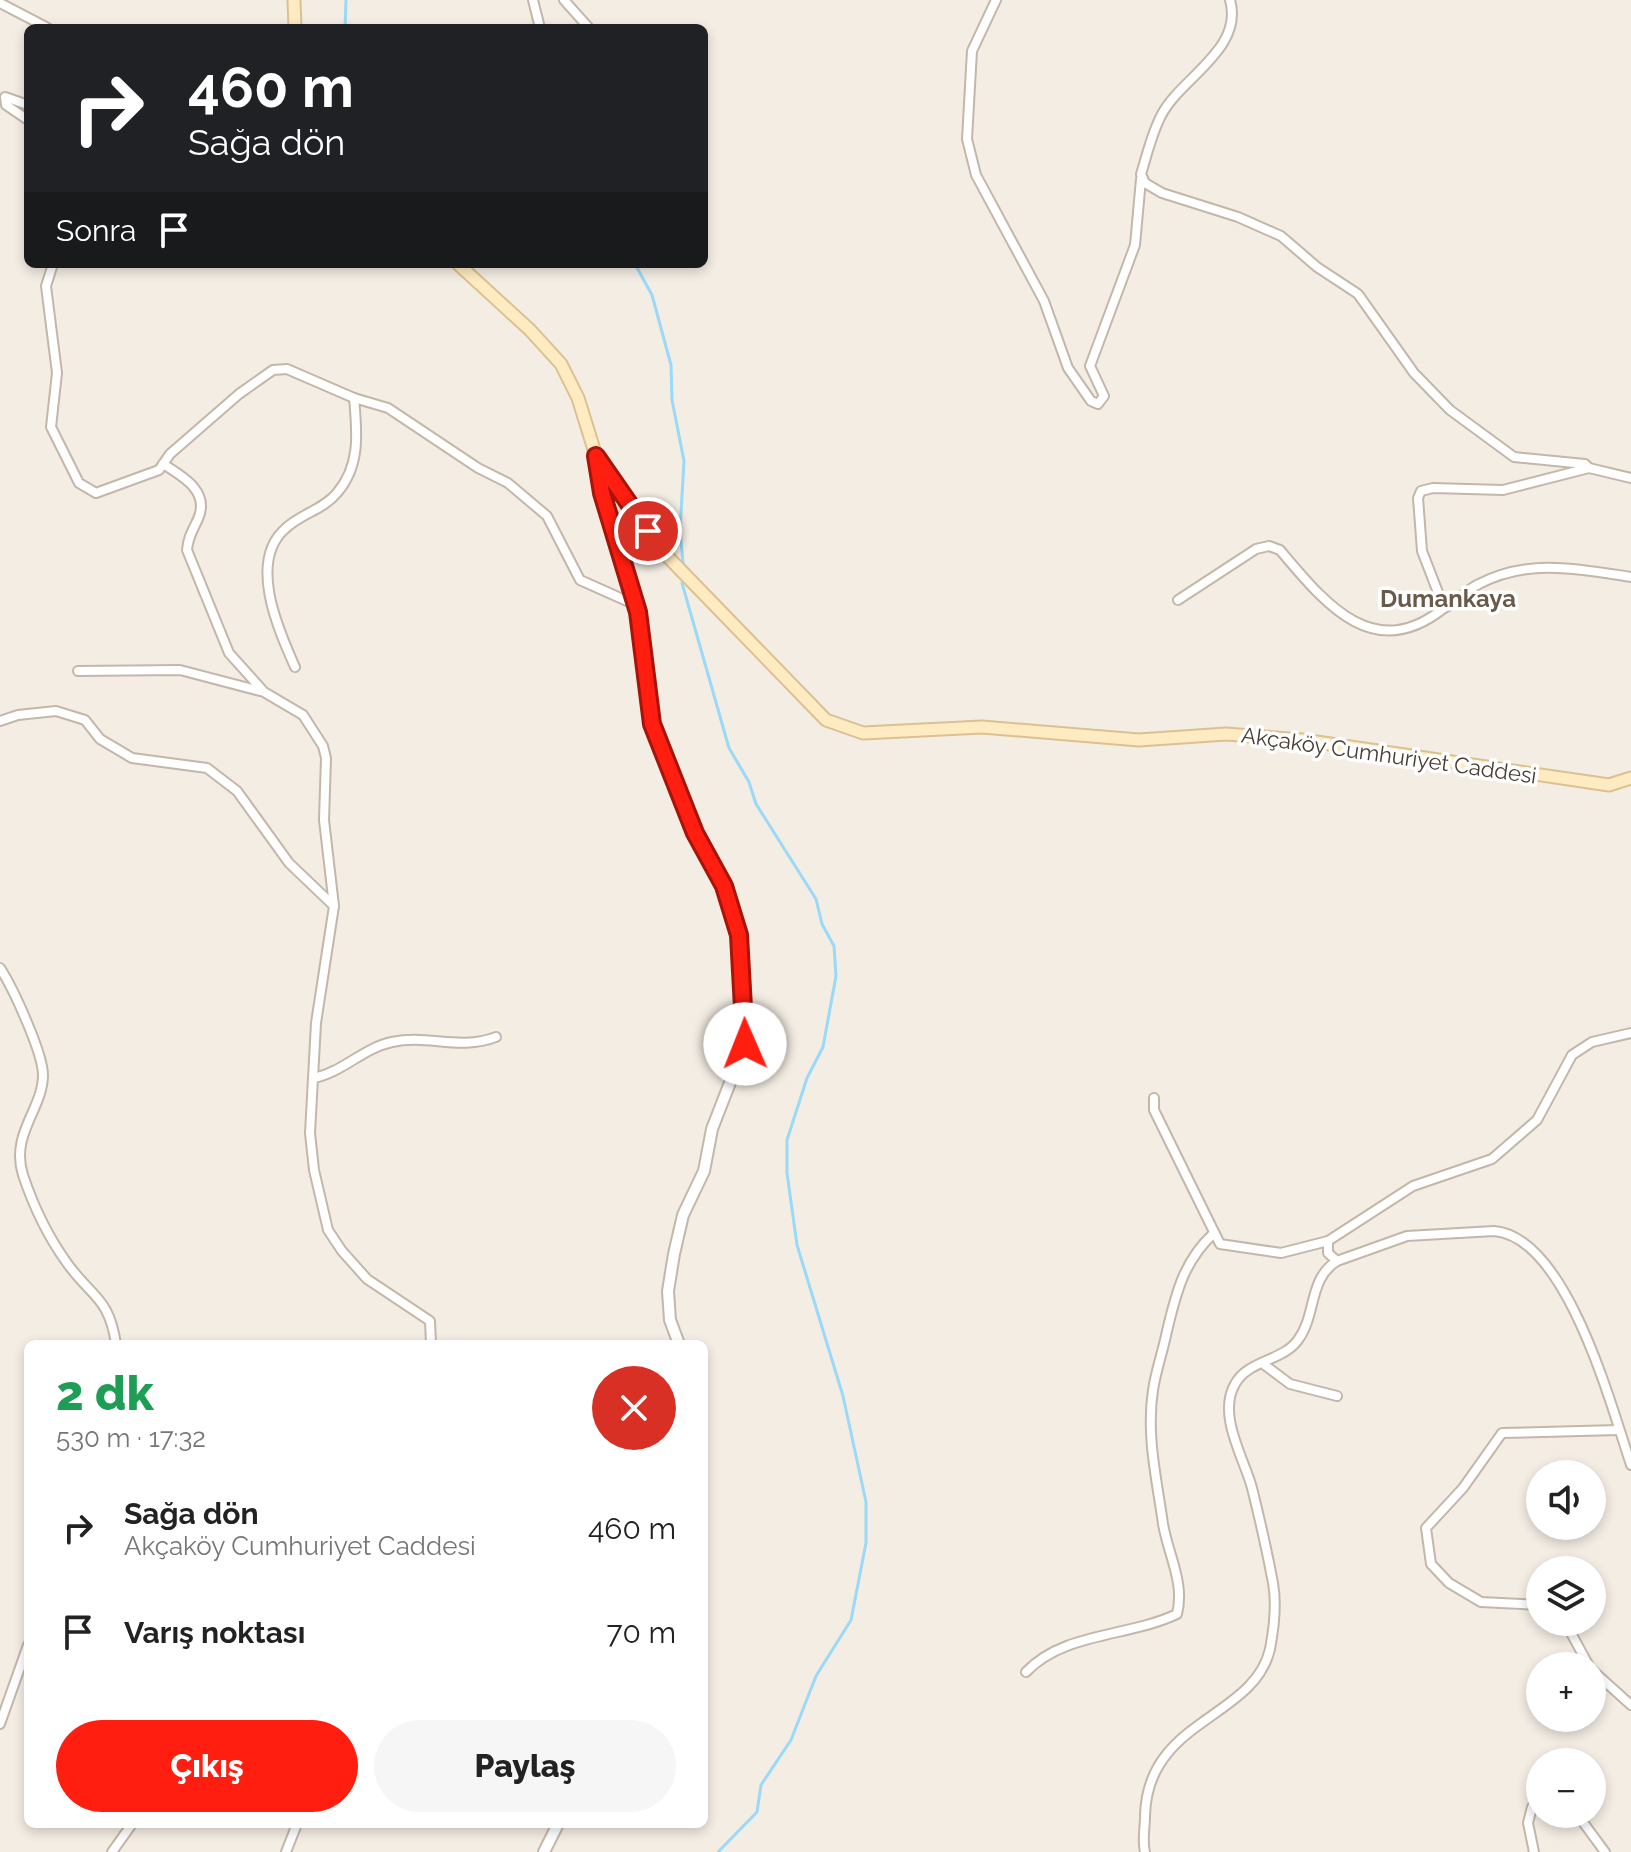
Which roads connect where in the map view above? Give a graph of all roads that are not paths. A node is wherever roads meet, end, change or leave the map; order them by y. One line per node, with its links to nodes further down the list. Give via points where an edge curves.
1 (294, 0): 8 (main road)
2 (533, 0): 9 (street)
3 (564, 0): 10 (street)
4 (996, 0): 14 (street, via 972,51 967,139 976,175 1044,301 1068,368 1098,404 1104,396 1090,366 1135,245)
5 (1230, 0): 14 (street, via 1228,34 1163,112)
6 (0, 3): 7 (street)
7 (40, 24)
8 (295, 24)
9 (539, 24)
10 (585, 24)
11 (3, 100): 12 (street, via 8,95); 13 (street)
12 (24, 103)
13 (24, 117)
14 (1141, 174): 20 (street, via 1162,193 1281,236 1358,294 1414,373 1450,410 1514,457)
15 (52, 268): 19 (street, via 46,286 57,373 51,427 79,483 96,493)
16 (462, 268): 18 (main road, Akçaköy Cumhuriyet Caddesi, via 561,364)
17 (354, 398): 19 (street, via 287,369 273,370); 24 (street, via 388,408 530,498 547,516 580,580); 26 (street, via 357,447 345,482 329,501 286,528 272,548 273,609)
18 (596, 456): 24 (street); 30 (main road, Akçaköy Cumhuriyet Caddesi, via 667,556 706,598 826,720 863,733 982,727 1139,740 1226,734 1303,740 1609,785)
19 (163, 464): 28 (street, via 199,492 202,503 187,550 194,573 229,653)
20 (1589, 468): 21 (street); 25 (street, via 1503,490 1421,491 1422,551)
21 (1631, 478)
22 (1631, 577): 25 (street, via 1518,567 1477,584)
23 (1178, 600): 25 (street, via 1256,549 1269,546 1280,550 1328,606 1360,626 1409,628)
24 (636, 605): 42 (street, via 652,724 695,833 724,886 739,935 744,990 745,1044 712,1129 704,1171 683,1215 674,1254 668,1291)
25 (1444, 608)
26 (295, 667)
27 (78, 671): 28 (street, via 180,670)
28 (264, 692): 31 (street, via 303,715 323,746 324,820)
29 (0, 721): 31 (street, via 56,711 85,720 100,739 132,758 196,764 218,775 245,801 289,863)
30 (1631, 778)
31 (334, 906): 35 (street, via 316,1023)
32 (0, 968): 40 (street, via 21,1007 43,1074 23,1134 22,1173 61,1254 110,1312)
33 (1631, 1033): 38 (street, via 1592,1042 1572,1055 1537,1120 1492,1159 1413,1186)
34 (496, 1037): 35 (street, via 473,1045 390,1042)
35 (314, 1078): 41 (street, via 311,1145 328,1230 367,1279 430,1321)
36 (1154, 1098): 37 (street, via 1154,1110)
37 (1213, 1234): 38 (street, via 1232,1248 1281,1253); 49 (street, via 1178,1285 1153,1394 1152,1457 1176,1570 1177,1614 1056,1650)
38 (1328, 1241): 39 (street, via 1328,1253)
39 (1337, 1261): 43 (street, via 1319,1277 1302,1335); 45 (street, via 1407,1236 1507,1232 1538,1254 1554,1274 1603,1375)
40 (115, 1340)
41 (431, 1340)
42 (678, 1340)
43 (1262, 1363): 44 (street, via 1290,1384); 61 (street, via 1234,1385 1230,1410 1273,1586 1271,1645 1256,1680 1186,1732 1155,1773 1146,1797)
44 (1337, 1396)
45 (1619, 1430): 46 (street); 47 (street, via 1502,1433 1426,1528 1431,1564 1449,1583 1481,1602)
46 (1631, 1465)
47 (1526, 1604)
48 (24, 1656): 52 (street)
49 (1026, 1672)
50 (1606, 1686): 51 (street)
51 (1631, 1705)
52 (0, 1724)
53 (129, 1828): 58 (street)
54 (295, 1828): 59 (street)
55 (556, 1828): 60 (street)
56 (1529, 1828): 62 (street)
57 (1587, 1828): 63 (street)
58 (112, 1852)
59 (286, 1852)
60 (544, 1852)
61 (1145, 1852)
62 (1534, 1852)
63 (1605, 1852)

